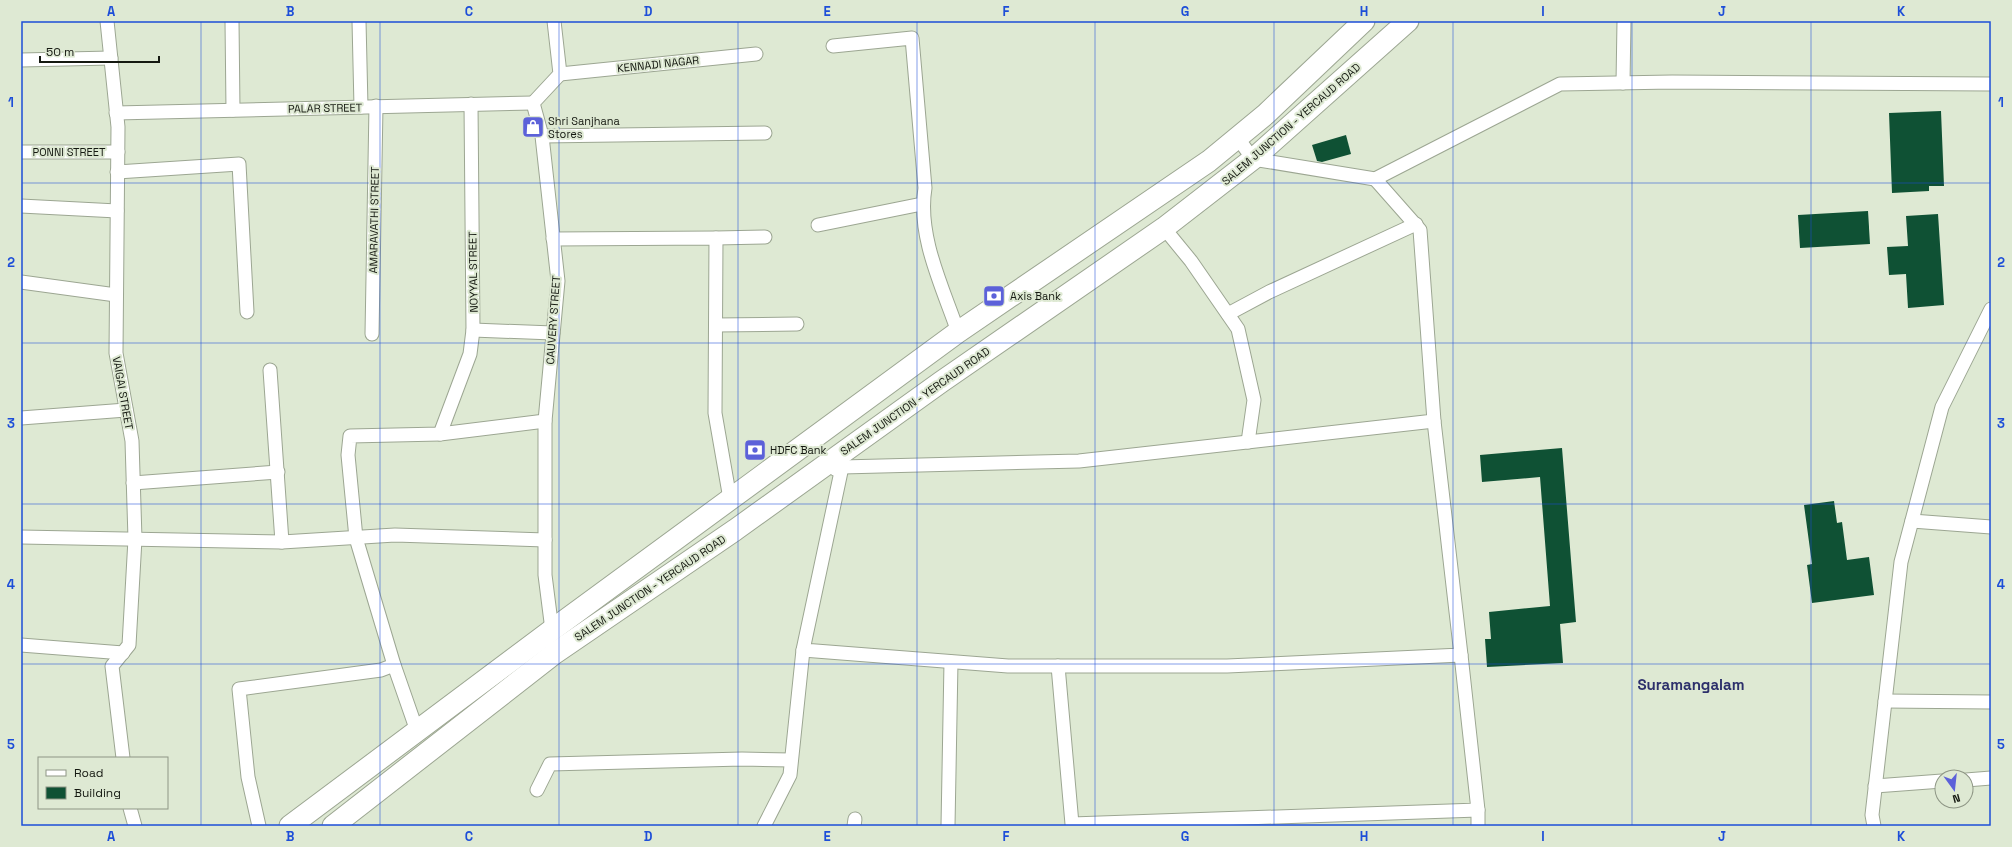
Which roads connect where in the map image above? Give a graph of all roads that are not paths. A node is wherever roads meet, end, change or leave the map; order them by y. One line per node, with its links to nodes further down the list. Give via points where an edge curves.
1 (107, 21): 10 (street, VAIGAI STREET)
2 (232, 21): 19 (street)
3 (359, 21): 18 (street)
4 (554, 21): 12 (street)
5 (1364, 21): 23 (main road, via 1266,114)
6 (1408, 21): 26 (main road, SALEM JUNCTION - YERCAUD ROAD)
7 (1624, 21): 13 (street)
8 (833, 46): 29 (street, via 912,38 925,188)
9 (756, 54): 12 (street, KENNADI NAGAR)
10 (111, 58): 11 (street); 20 (street, VAIGAI STREET)
11 (21, 60)
12 (560, 74): 15 (street)
13 (1623, 83): 14 (street); 28 (street, via 1560,84)
14 (1991, 84)
15 (533, 102): 16 (street, PALAR STREET); 22 (street, CAUVERY STREET)
16 (471, 104): 17 (street, PALAR STREET); 45 (street, NOYYAL STREET)
17 (376, 106): 18 (street, PALAR STREET); 48 (street, AMARAVATHI STREET)
18 (361, 107): 19 (street, PALAR STREET)
19 (233, 110): 20 (street, PALAR STREET)
20 (116, 113): 25 (street, VAIGAI STREET)
21 (765, 133): 22 (street)
22 (542, 136): 37 (street, CAUVERY STREET)
23 (1237, 137): 26 (street); 46 (main road, via 1209,160)
24 (21, 152): 25 (street, PONNI STREET)
25 (118, 152): 27 (street, VAIGAI STREET)
26 (1253, 159): 28 (street); 34 (main road, SALEM JUNCTION - YERCAUD ROAD)
27 (117, 172): 31 (street, VAIGAI STREET); 41 (street, via 239,164)
28 (1375, 179): 32 (street)
29 (922, 204): 33 (street); 46 (street, via 930,248)
30 (21, 206): 31 (street)
31 (117, 211): 39 (street, VAIGAI STREET)
32 (1416, 224): 42 (street, via 1269,292); 52 (street, via 1420,230)
33 (818, 225)
34 (1164, 228): 42 (street); 59 (main road, SALEM JUNCTION - YERCAUD ROAD)
35 (765, 237): 36 (street)
36 (716, 238): 37 (street); 44 (street)
37 (553, 239): 47 (street, CAUVERY STREET, via 558,281)
38 (21, 282): 39 (street)
39 (116, 295): 50 (street, VAIGAI STREET, via 116,353)
40 (1991, 309): 62 (street, via 1942,407)
41 (247, 312)
42 (1228, 314): 55 (street, via 1238,329 1254,400)
43 (797, 324): 44 (street)
44 (716, 325): 61 (street, via 715,414)
45 (473, 330): 47 (street); 54 (street, NOYYAL STREET, via 470,354)
46 (958, 332): 56 (main road)
47 (553, 333): 53 (street, CAUVERY STREET)
48 (372, 334)
49 (270, 370): 58 (street)
50 (126, 410): 51 (street); 60 (street, VAIGAI STREET, via 132,441)
51 (21, 418)
52 (1434, 421): 55 (street); 73 (street)
53 (545, 422): 54 (street); 67 (street, CAUVERY STREET)
54 (440, 434): 65 (street, via 350,436 348,455)
55 (1248, 442): 57 (street, via 1079,462)
56 (800, 448): 59 (main road); 61 (main road)
57 (842, 467): 59 (street); 71 (street)
58 (278, 472): 60 (street); 68 (street)
59 (811, 474): 93 (main road, SALEM JUNCTION - YERCAUD ROAD, via 735,530 555,653)
60 (133, 483): 66 (street, VAIGAI STREET)
61 (730, 499): 69 (main road)
62 (1912, 521): 63 (street); 77 (street, via 1901,562)
63 (1991, 527)
64 (21, 537): 66 (street)
65 (356, 538): 67 (street, via 395,535); 68 (street); 75 (street)
66 (136, 539): 68 (street); 72 (street, VAIGAI STREET, via 130,645)
67 (545, 540): 69 (street, CAUVERY STREET, via 544,575)
68 (282, 542)
69 (552, 630): 79 (main road)
70 (21, 645): 72 (street)
71 (803, 650): 74 (street); 81 (street)
72 (123, 653): 80 (street, VAIGAI STREET, via 112,666)
73 (1461, 655): 76 (street, via 1228,666); 88 (street)
74 (951, 662): 76 (street); 95 (street)
75 (394, 665): 79 (street); 91 (street, via 381,670 239,689 248,777)
76 (1058, 666): 89 (street)
77 (1885, 701): 78 (street); 85 (street)
78 (1991, 702)
79 (417, 731): 92 (main road)
80 (123, 757)
81 (791, 760): 86 (street, via 550,764); 94 (street, via 790,775)
82 (1991, 778): 83 (street)
83 (1974, 779)
84 (1934, 782): 85 (street)
85 (1875, 786): 97 (street, via 1872,815)
86 (537, 790)
87 (130, 809): 90 (street)
88 (1478, 810): 89 (street); 96 (street)
89 (1072, 825)
90 (135, 826)
91 (259, 826)
92 (290, 826)
93 (334, 826)
94 (764, 826)
95 (948, 826)
96 (1478, 826)
97 (1874, 826)

